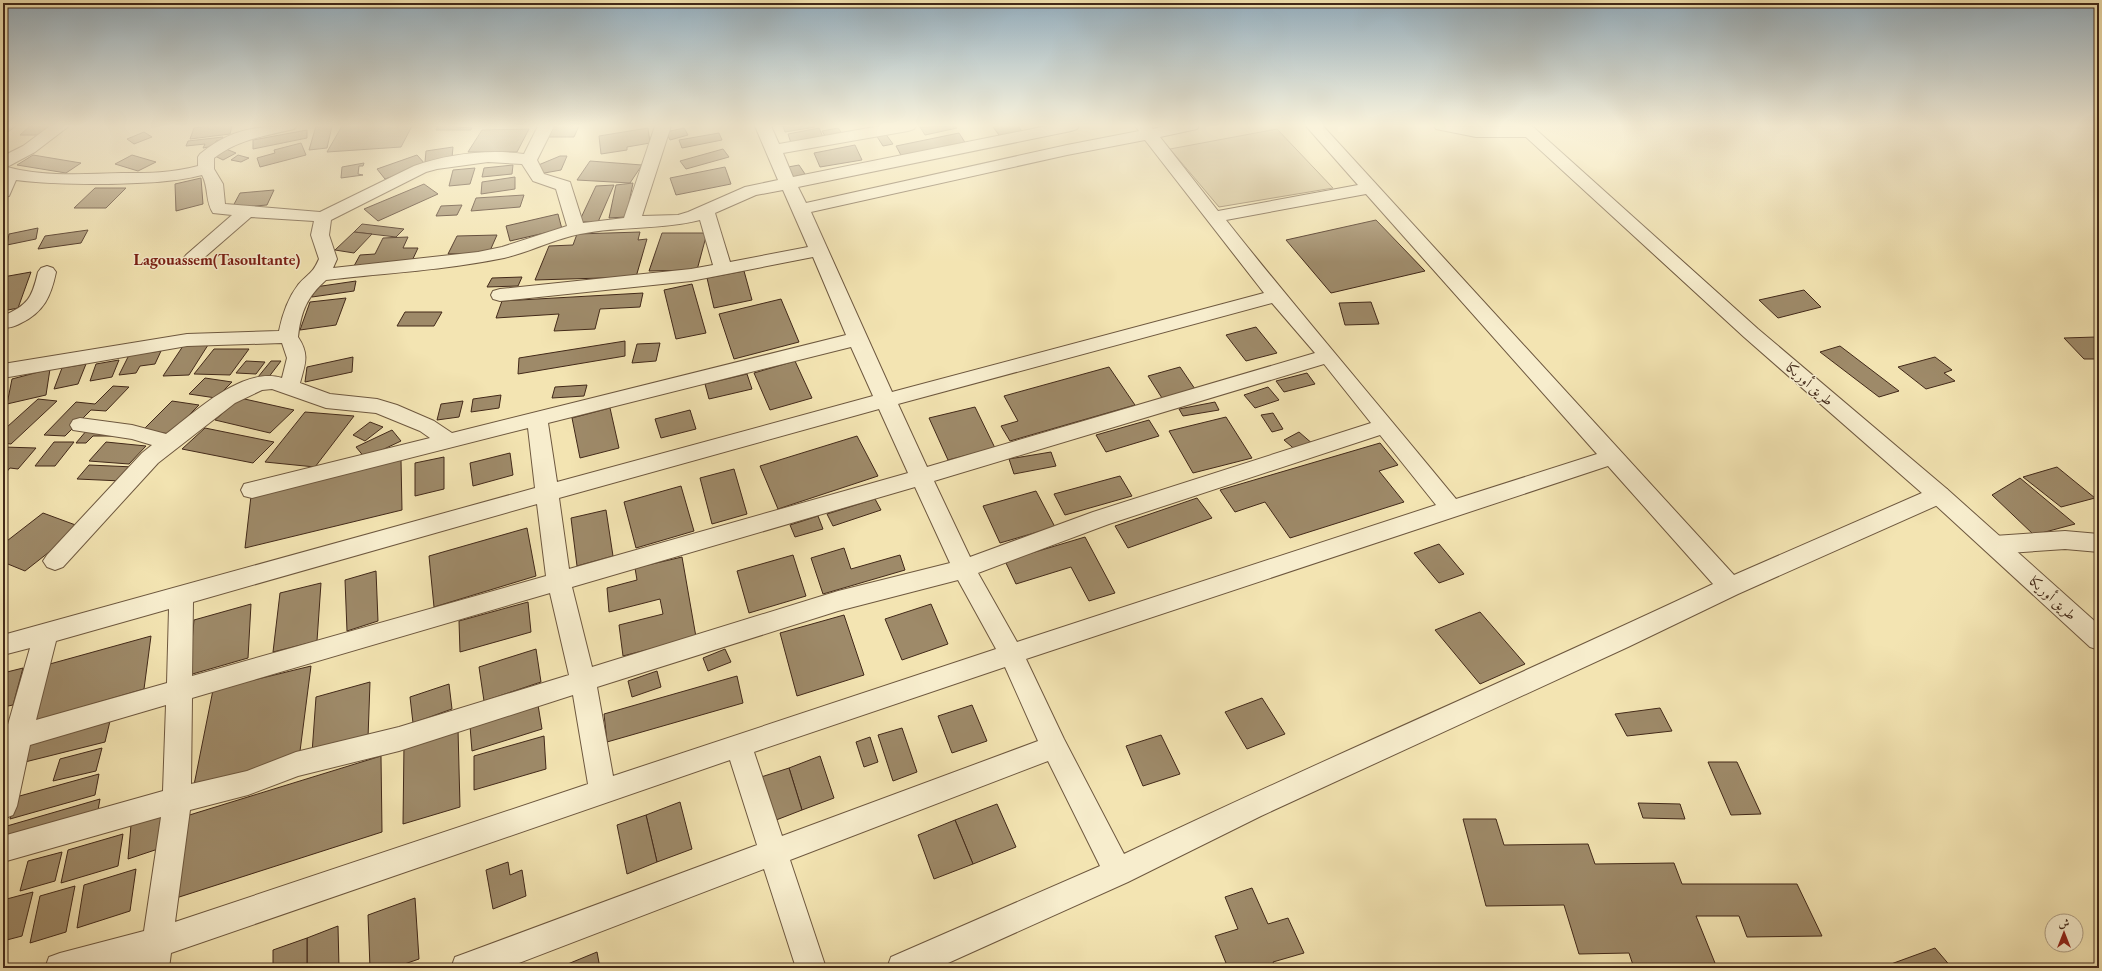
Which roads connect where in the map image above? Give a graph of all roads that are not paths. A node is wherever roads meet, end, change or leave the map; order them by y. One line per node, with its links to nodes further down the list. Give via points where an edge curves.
1 (5, 171): 18 (street)
2 (11, 171): 3 (street, via 37,177 148,178)
3 (195, 171)
4 (208, 171): 21 (street, via 213,179 219,209)
5 (415, 171): 22 (street)
6 (534, 171): 25 (street, via 540,180 564,186)
7 (648, 171): 24 (street)
8 (783, 171): 15 (street)
9 (814, 171): 15 (street)
10 (885, 171): 16 (street)
11 (971, 171): 16 (street)
12 (1178, 171): 23 (street)
13 (1354, 171): 17 (street)
14 (1572, 171): 49 (street, طريق أوريكا, via 1751,333)
15 (788, 184): 19 (street); 20 (street, via 751,191)
16 (895, 188): 19 (street)
17 (1369, 188): 23 (street); 45 (street)
18 (3, 192)
19 (802, 210): 26 (street)
20 (706, 211): 24 (street, via 678,220); 28 (street)
21 (246, 212): 22 (street); 27 (street)
22 (323, 217): 30 (street, via 320,235 328,258)
23 (1213, 217): 32 (street)
24 (631, 222): 25 (street)
25 (576, 229): 30 (street, via 505,252 478,257)
26 (819, 250): 28 (street); 35 (street)
27 (192, 259)
28 (723, 268): 31 (street, via 654,280)
29 (47, 272): 33 (street, via 41,296 34,307)
30 (321, 275): 34 (street, via 305,290 299,300)
31 (500, 295)
32 (1276, 296): 36 (street); 39 (street)
33 (4, 328)
34 (288, 337): 37 (street, via 187,340); 38 (street, via 294,346 296,358)
35 (857, 339): 39 (street); 40 (street)
36 (1328, 356): 42 (street); 46 (street)
37 (3, 371)
38 (289, 387): 43 (street, via 326,401 377,406 390,410 427,426); 44 (street, via 273,382 248,387 228,398)
39 (885, 400): 46 (street); 48 (street)
40 (537, 419): 43 (street); 48 (street)
41 (80, 425): 44 (street, via 132,432)
42 (1385, 426): 50 (street); 54 (street, via 1101,518)
43 (449, 441): 47 (street)
44 (170, 443): 53 (street, via 150,458)
45 (1613, 456): 50 (street); 56 (street)
46 (921, 477): 54 (street); 55 (street)
47 (252, 490)
48 (546, 493): 55 (street); 57 (street)
49 (1939, 496): 52 (street, طريق أوريكا); 56 (street)
50 (1451, 508): 61 (street)
51 (2099, 543): 52 (street, via 2065,540)
52 (1994, 545): 59 (street, طريق أوريكا)
53 (55, 561)
54 (964, 569): 61 (street); 62 (street, via 838,601)
55 (559, 581): 62 (street); 63 (street)
56 (1730, 587): 72 (street, via 1620,640 1251,807)
57 (181, 597): 58 (street); 63 (street)
58 (46, 633): 60 (street); 64 (street)
59 (2099, 640)
60 (3, 645)
61 (1012, 655): 65 (street); 66 (street)
62 (583, 681): 67 (street); 68 (street, via 399,739 296,764 248,783)
63 (179, 690): 64 (street); 68 (street)
64 (11, 739): 69 (street)
65 (739, 747): 67 (street); 71 (street)
66 (1054, 747): 71 (street); 72 (street)
67 (603, 793): 73 (street)
68 (177, 800): 70 (street); 73 (street)
69 (3, 806)
70 (3, 849)
71 (772, 853): 74 (street); 76 (street)
72 (1118, 872): 77 (street)
73 (156, 956): 75 (street)
74 (473, 967)
75 (60, 968)
76 (811, 968)
77 (902, 968)

